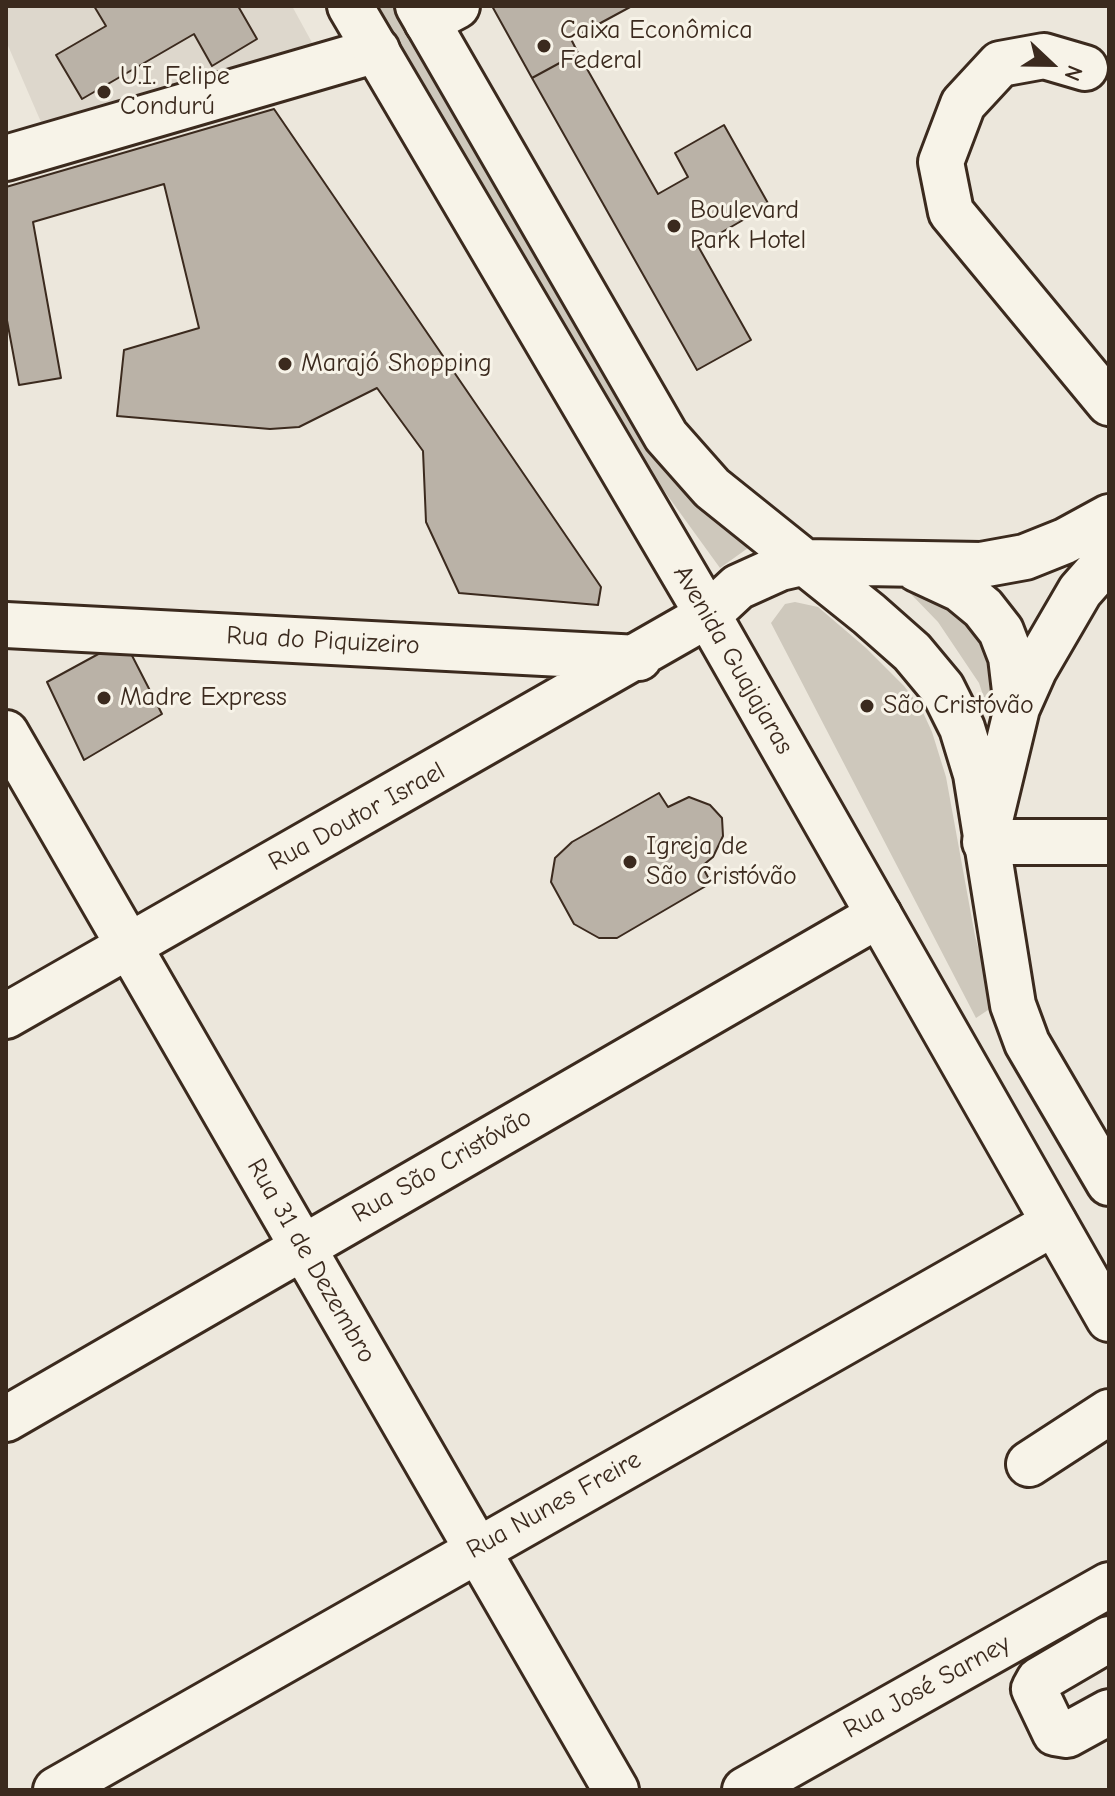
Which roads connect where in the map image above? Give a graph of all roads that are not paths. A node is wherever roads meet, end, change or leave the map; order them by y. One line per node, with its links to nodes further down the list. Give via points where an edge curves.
1 (350, 6): 3 (street, Avenida Guajajaras)
2 (434, 11): 9 (street, via 666,436 712,488)
3 (377, 50): 5 (street); 11 (street, Avenida Guajajaras)
4 (1085, 68): 6 (street, via 1044,56 1000,64 963,104 941,162 951,212)
5 (6, 158)
6 (1109, 403)
7 (1109, 517): 10 (street, Rua Doutor Israel, via 1025,557 981,565)
8 (1109, 558): 14 (street, via 1054,630)
9 (806, 562): 10 (street, Rua Doutor Israel); 11 (street, Rua Doutor Israel, via 758,575); 16 (street, via 912,652 942,688 976,774)
10 (909, 566): 14 (street, via 960,589 1001,631 1011,657)
11 (708, 615): 13 (street, Rua Doutor Israel); 18 (street, Avenida Guajajaras)
12 (6, 625): 13 (street, Rua do Piquizeiro)
13 (639, 658): 19 (street, Rua Doutor Israel)
14 (1017, 708): 16 (street)
15 (6, 733): 19 (street, Rua 31 de Dezembro)
16 (985, 842): 17 (street); 21 (street, via 1013,1005 1027,1043)
17 (1109, 842)
18 (879, 915): 22 (street, Avenida Guajajaras); 23 (street, Rua São Cristóvão)
19 (129, 946): 20 (street, Rua Doutor Israel); 23 (street, Rua 31 de Dezembro)
20 (6, 1016)
21 (1108, 1180)
22 (1054, 1223): 24 (street, Avenida Guajajaras); 28 (street, Rua Nunes Freire)
23 (302, 1245): 26 (street, Rua São Cristóvão); 28 (street, Rua 31 de Dezembro)
24 (1109, 1319)
25 (1109, 1412): 27 (street)
26 (6, 1419)
27 (1029, 1464)
28 (477, 1548): 32 (street, Rua Nunes Freire); 33 (street, Rua 31 de Dezembro)
29 (1109, 1585): 34 (street, Rua José Sarney)
30 (1109, 1639): 31 (street, via 1039,1680 1034,1689 1055,1733 1067,1735)
31 (1109, 1712)
32 (56, 1790)
33 (616, 1790)
34 (745, 1790)

